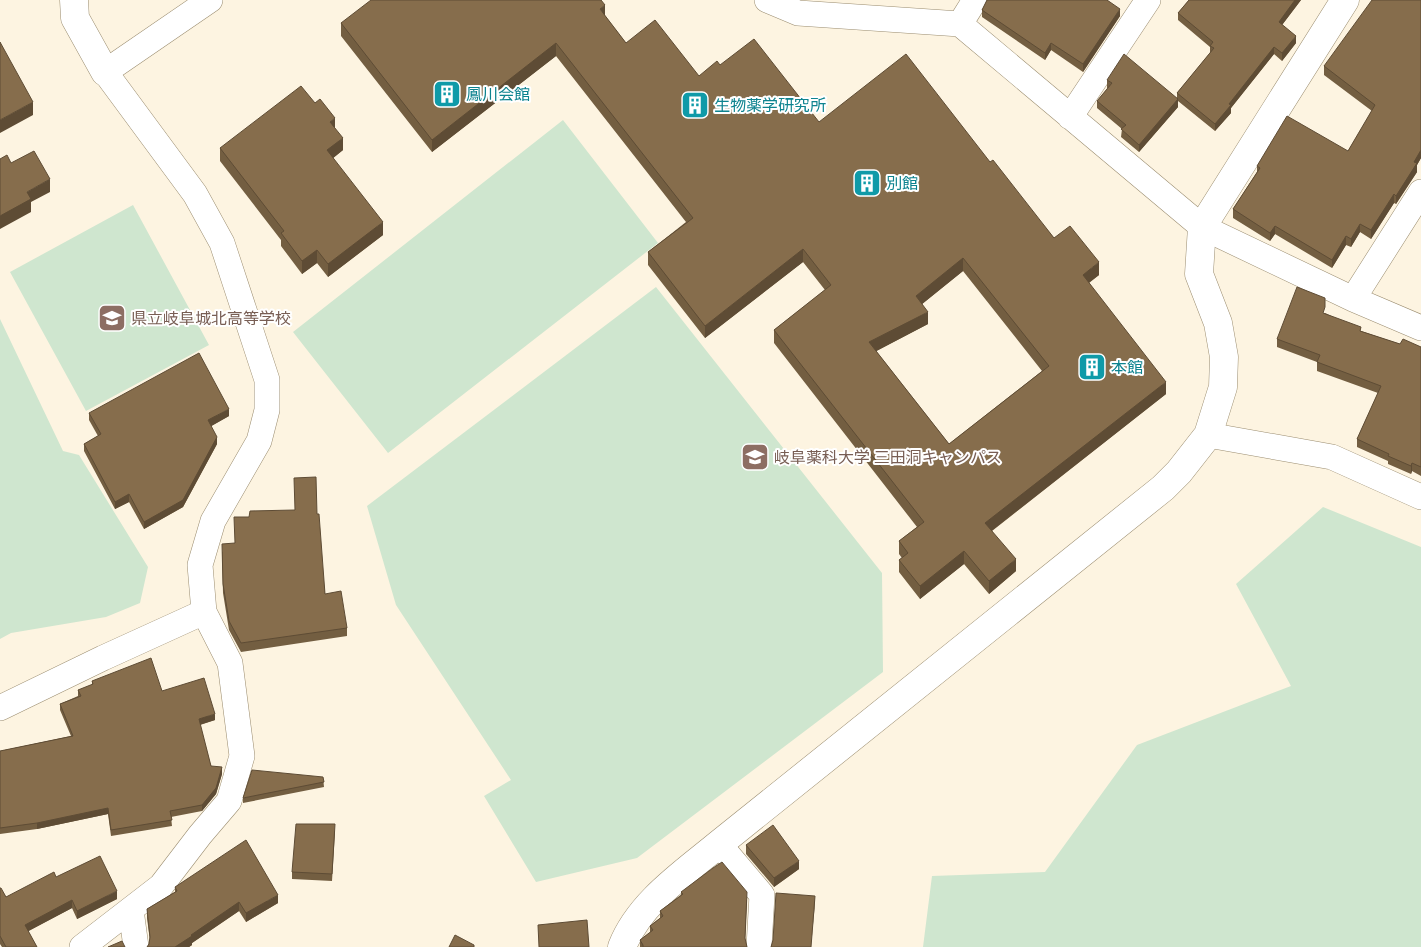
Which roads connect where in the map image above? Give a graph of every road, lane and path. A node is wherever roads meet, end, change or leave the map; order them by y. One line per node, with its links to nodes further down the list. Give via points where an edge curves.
1 (74, 0): 8 (street, via 75,18)
2 (210, 0): 8 (street)
3 (768, 0): 7 (street, via 798,13)
4 (976, 0): 7 (street)
5 (1148, 0): 9 (street)
6 (1345, 0): 11 (street)
7 (960, 24): 9 (street)
8 (105, 72): 16 (street, via 195,194 222,243 267,380 267,410 259,441 213,521 200,565)
9 (1070, 118): 11 (street)
10 (1421, 192): 12 (street)
11 (1202, 228): 12 (street); 14 (street, via 1199,274 1218,323 1224,357 1223,387)
12 (1353, 298): 13 (street)
13 (1421, 328)
14 (1208, 435): 15 (street, via 1332,457); 18 (street, via 1163,488)
15 (1421, 497)
16 (204, 612): 17 (street); 19 (street, via 230,664 242,756 229,801 161,886)
17 (0, 708)
18 (719, 844): 22 (street, via 658,896 629,930); 23 (street, via 762,896)
19 (131, 910): 20 (street); 21 (street)
20 (82, 947)
21 (136, 947)
22 (622, 947)
23 (759, 947)

